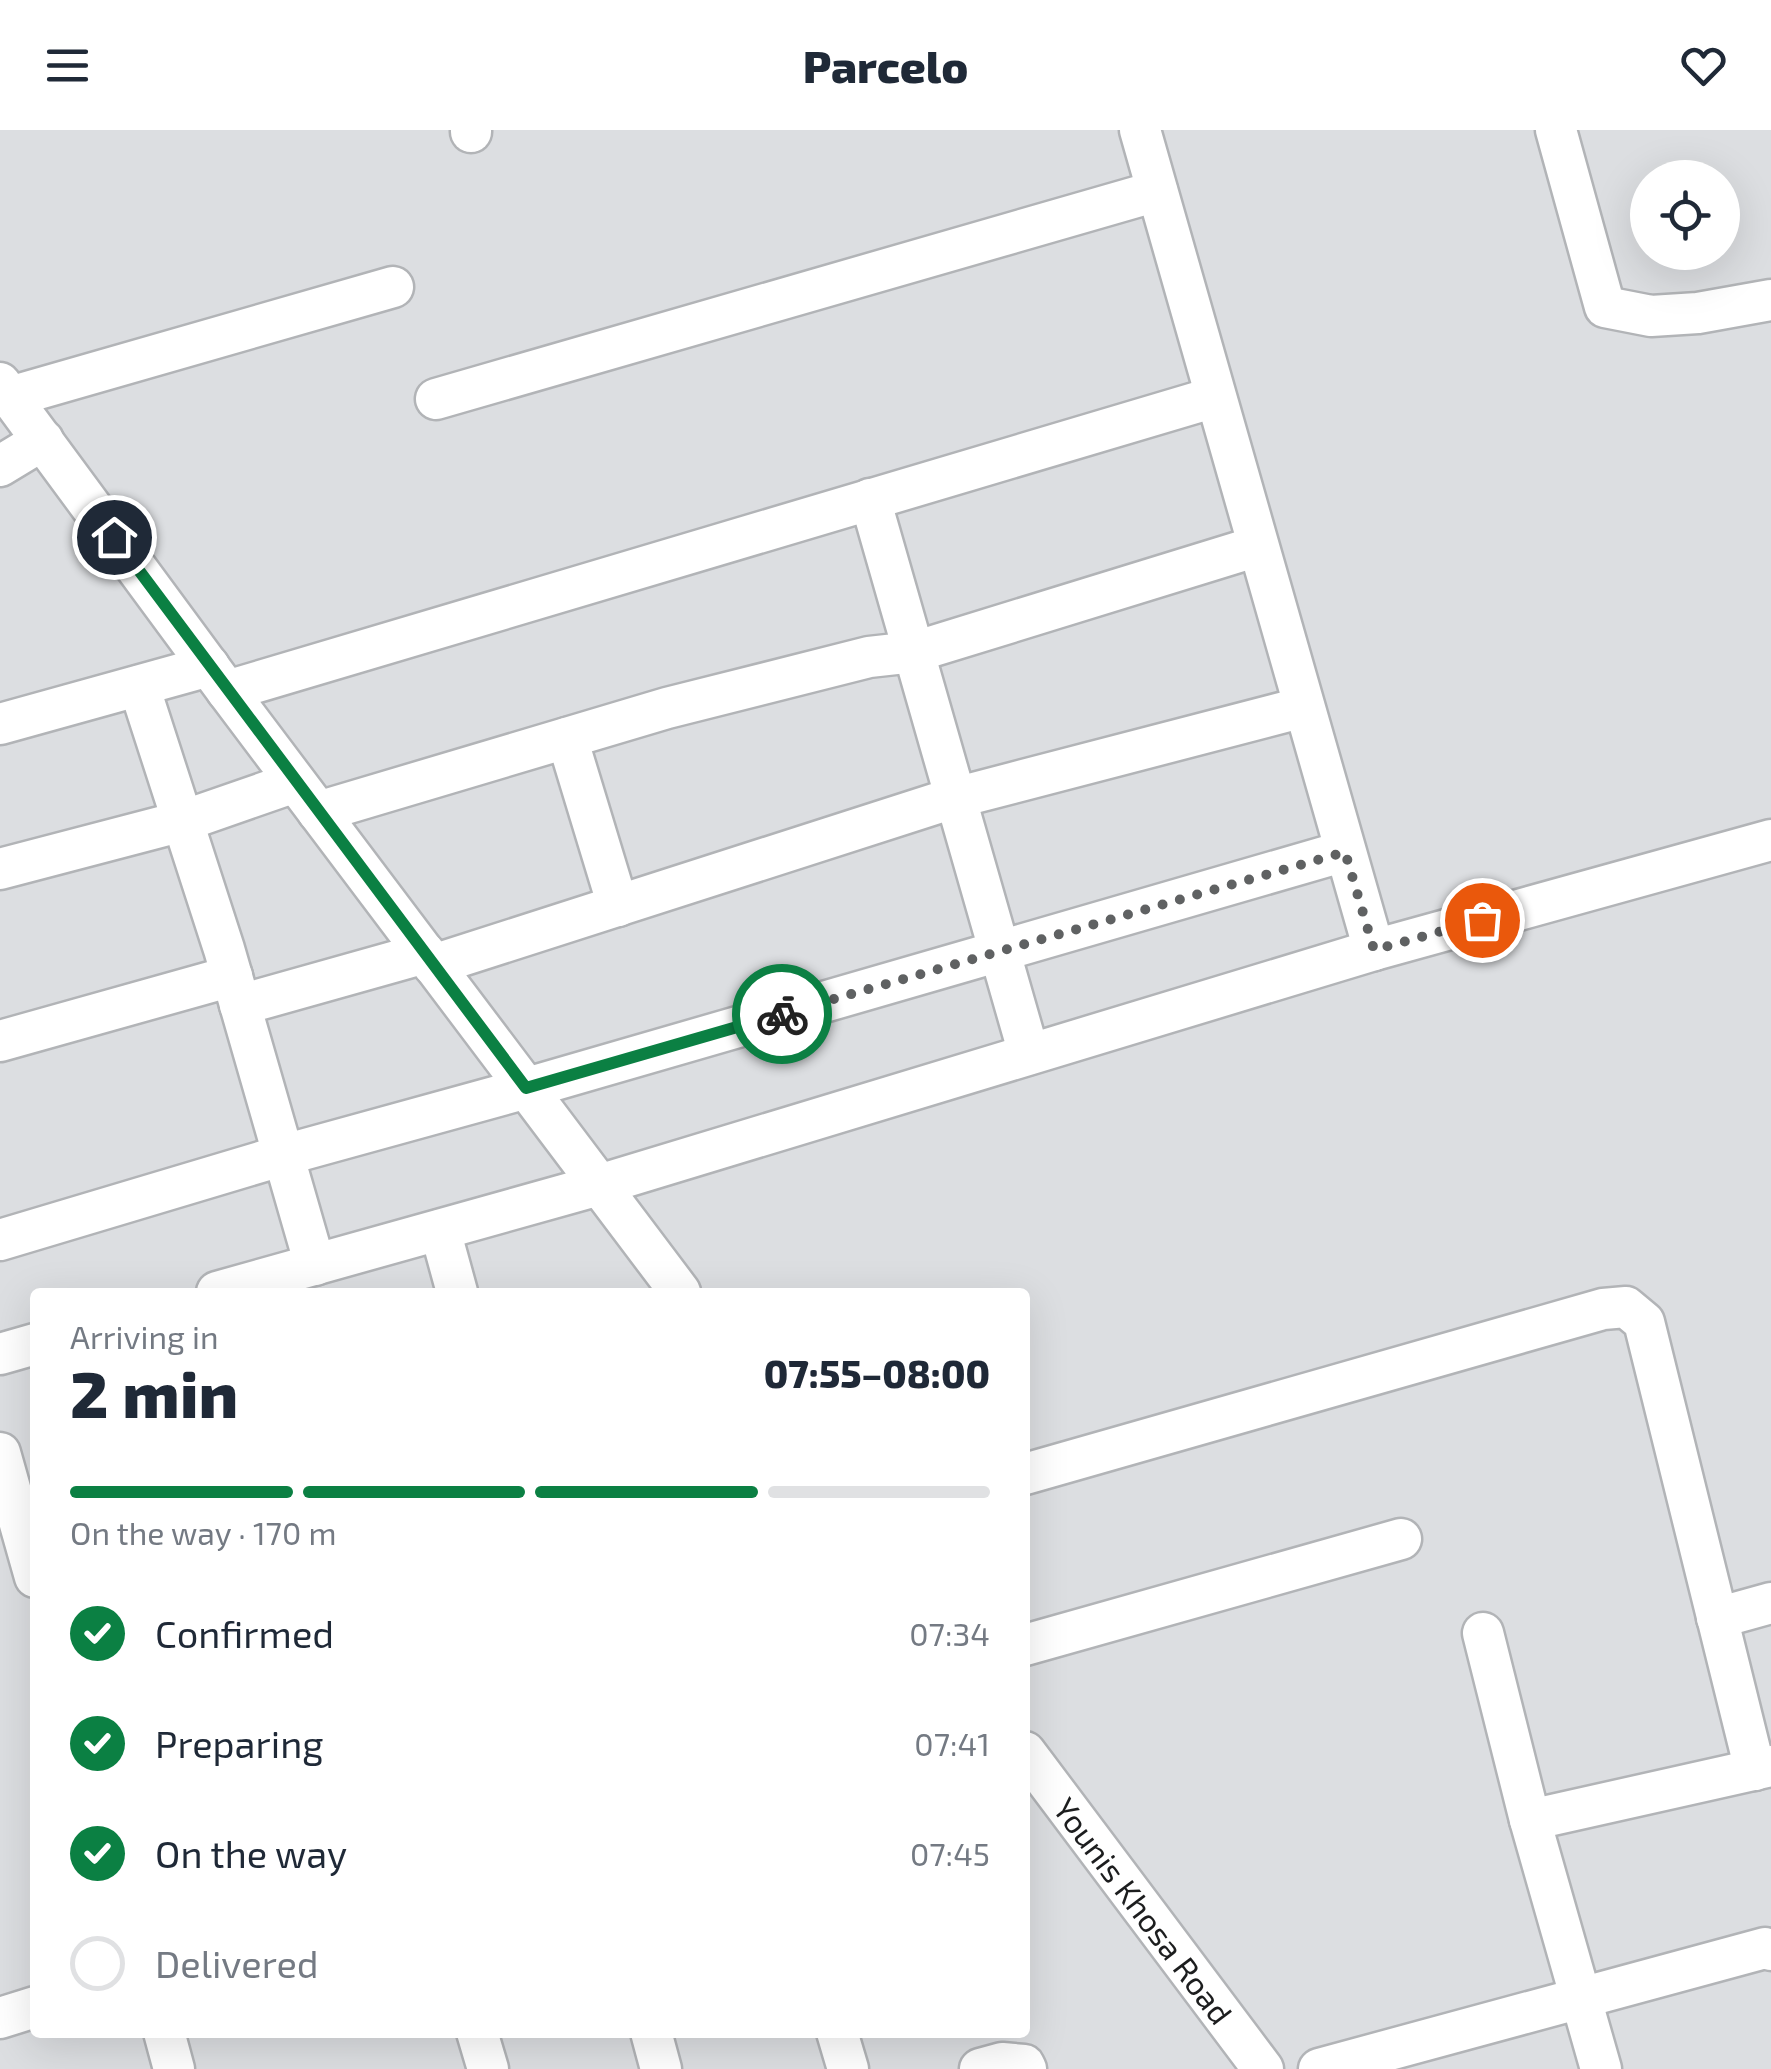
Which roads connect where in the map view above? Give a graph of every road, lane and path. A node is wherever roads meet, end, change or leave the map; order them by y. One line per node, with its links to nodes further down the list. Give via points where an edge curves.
1 (1140, 130): 3 (street)
2 (1556, 130): 5 (street, via 1605,307 1652,316)
3 (1157, 192): 7 (street); 8 (street)
4 (393, 287): 6 (street)
5 (1771, 300)
6 (5, 390): 9 (street)
7 (1215, 396): 11 (street); 12 (street)
8 (436, 399)
9 (43, 440): 10 (street); 14 (street)
10 (0, 466)
11 (870, 500): 13 (street); 14 (street)
12 (1258, 546): 13 (street); 16 (street)
13 (914, 652): 18 (street, via 869,657); 20 (street)
14 (218, 678): 15 (street); 19 (street)
15 (139, 686): 17 (street); 21 (street)
16 (1304, 707): 20 (street); 23 (street)
17 (0, 724)
18 (567, 738): 19 (street); 25 (street)
19 (307, 797): 21 (street); 28 (street)
20 (957, 797): 25 (street); 27 (street)
21 (183, 821): 24 (street); 29 (street)
22 (1771, 840): 26 (street)
23 (1345, 852): 26 (street); 27 (street)
24 (0, 870)
25 (618, 906): 28 (street)
26 (1374, 950): 31 (street)
27 (1001, 951): 31 (street); 32 (street)
28 (429, 959): 29 (street); 32 (street)
29 (236, 990): 30 (street); 33 (street)
30 (0, 1041)
31 (1029, 1054): 34 (street)
32 (526, 1088): 33 (street); 34 (street)
33 (284, 1155): 36 (street); 37 (street)
34 (599, 1184): 35 (street); 40 (street)
35 (440, 1230): 37 (street); 39 (street)
36 (0, 1240)
37 (315, 1265): 38 (street)
38 (232, 1288)
39 (456, 1288)
40 (677, 1288)
41 (30, 1345): 42 (street)
42 (0, 1354)
43 (0, 1453): 46 (street)
44 (1030, 1473): 48 (street, via 1603,1308 1626,1307 1644,1322)
45 (1401, 1539): 50 (street)
46 (30, 1559)
47 (1771, 1604): 48 (street)
48 (1717, 1618): 52 (street)
49 (1483, 1633): 53 (street)
50 (1030, 1644)
51 (1030, 1765): 68 (street, Younis Khosa Road)
52 (1763, 1768): 53 (street)
53 (1530, 1820): 55 (street)
54 (1771, 1950): 55 (street)
55 (1581, 1998): 69 (street); 70 (street)
56 (30, 2009): 57 (street)
57 (0, 2018)
58 (166, 2038): 62 (street)
59 (479, 2038): 63 (street)
60 (653, 2038): 64 (street)
61 (839, 2038): 65 (street)
62 (174, 2069)
63 (488, 2069)
64 (662, 2069)
65 (848, 2069)
66 (980, 2069): 67 (street, via 1002,2063)
67 (1026, 2069)
68 (1263, 2069)
69 (1319, 2069)
70 (1601, 2069)

